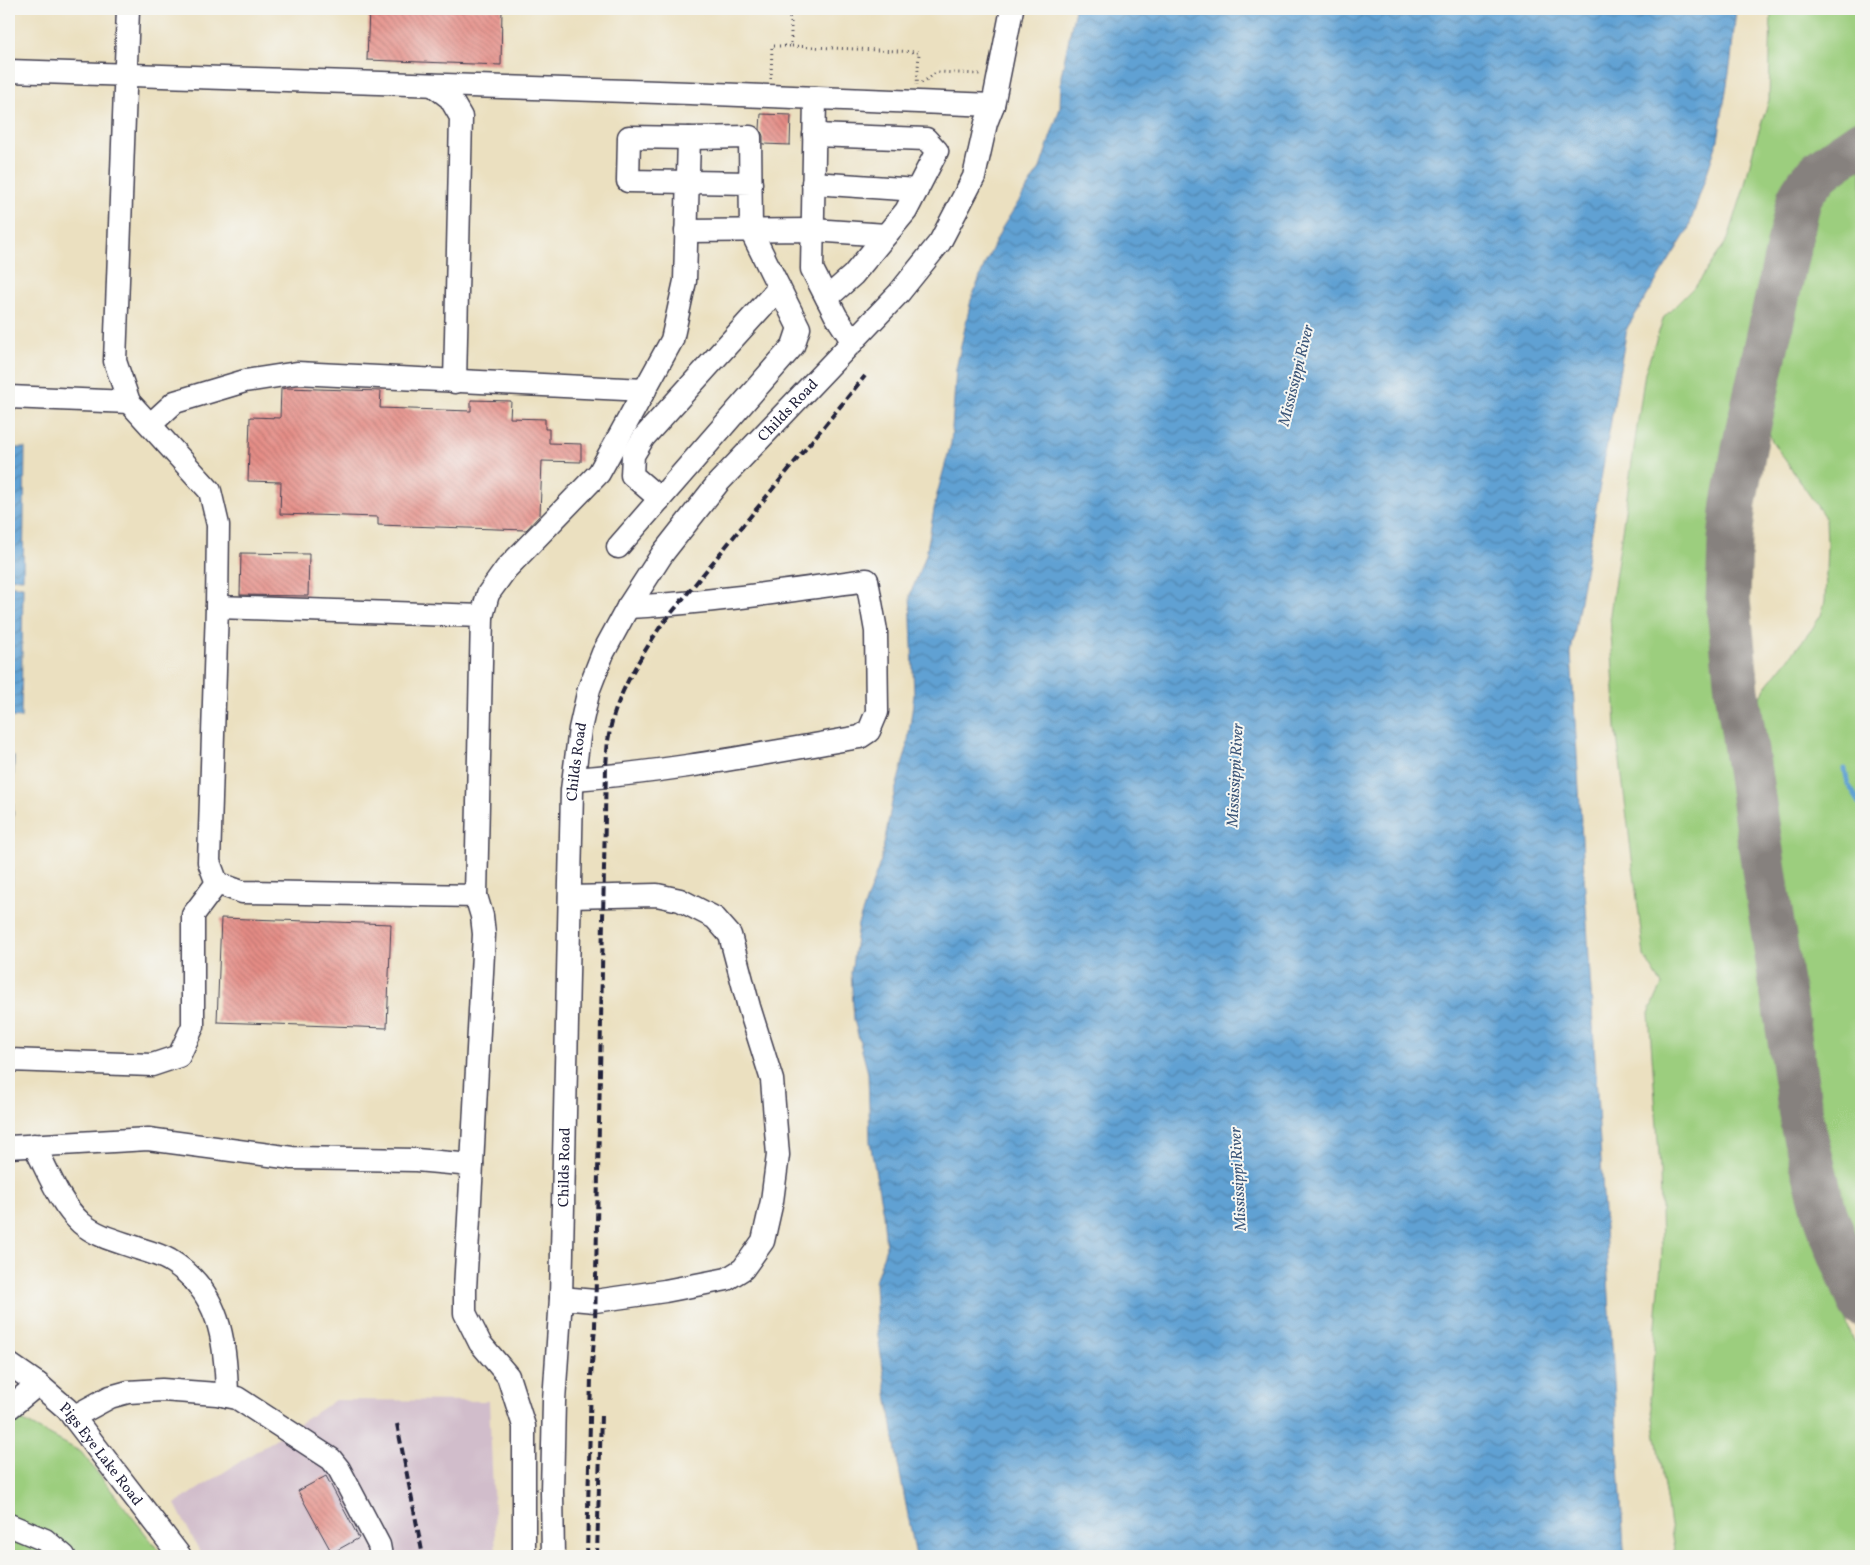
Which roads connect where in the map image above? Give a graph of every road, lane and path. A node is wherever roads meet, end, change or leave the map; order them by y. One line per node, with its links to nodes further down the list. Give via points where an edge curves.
1 (128, 9): 5 (street)
2 (784, 9): 6 (path, via 791,20 791,46 919,52 917,83 925,82 936,72)
3 (1012, 9): 6 (street, Childs Road)
4 (9, 71): 5 (street)
5 (126, 75): 7 (street); 26 (street, via 115,361)
6 (999, 76): 9 (street, Childs Road)
7 (433, 85): 8 (street); 23 (street, via 450,98 461,117)
8 (815, 98): 9 (street); 10 (street)
9 (993, 105): 22 (street, Childs Road, via 974,177 940,242)
10 (814, 135): 14 (street); 15 (street, via 926,139 937,152)
11 (689, 138): 12 (street); 12 (street, via 629,136 628,181); 13 (street, via 750,137)
12 (688, 181): 13 (street); 17 (street)
13 (750, 183): 18 (street)
14 (813, 183): 15 (street); 16 (street)
15 (917, 190): 19 (street, via 906,211)
16 (813, 230): 18 (street); 19 (street); 21 (street, via 812,269)
17 (686, 231): 18 (street); 24 (street, via 684,281 672,340)
18 (751, 231): 20 (street)
19 (886, 236): 21 (street, via 853,275)
20 (779, 288): 28 (street, via 799,328 793,346); 30 (street, via 644,437 633,455 632,475)
21 (827, 298): 22 (street)
22 (852, 342): 29 (street, Childs Road)
23 (455, 382): 24 (street); 27 (street, via 297,373 245,381 175,402)
24 (645, 390): 34 (street, via 599,473 506,568 488,594)
25 (9, 397): 26 (street)
26 (129, 402): 27 (street)
27 (151, 424): 32 (street, via 210,492 218,525)
28 (712, 439): 29 (street); 30 (street)
29 (739, 461): 33 (street, Childs Road, via 663,553)
30 (660, 499): 31 (street)
31 (618, 547)
32 (217, 607): 34 (street); 36 (street, via 209,862)
33 (628, 607): 35 (street, Childs Road, via 603,653 589,689); 35 (street, via 752,596 867,580 876,631 877,712 869,731 860,737 691,765)
34 (482, 616): 37 (street)
35 (574, 779): 38 (street, Childs Road)
36 (217, 883): 37 (street, via 242,892); 39 (street, via 193,914 193,1026 179,1056 152,1065)
37 (476, 896): 42 (street, via 484,934)
38 (570, 897): 43 (street, Childs Road); 43 (street, via 657,895 680,900 715,918 730,934 772,1080 778,1155 763,1241 743,1269 727,1278 665,1291 595,1301)
39 (9, 1060)
40 (34, 1145): 41 (street); 42 (street, via 148,1139 292,1158 416,1160); 46 (street, via 67,1207 82,1224 98,1234 167,1259 183,1269 198,1285 213,1305 222,1336)
41 (9, 1147)
42 (472, 1165): 53 (street, via 466,1313 480,1343 508,1376 524,1426)
43 (562, 1298): 54 (street, Childs Road, via 554,1401)
44 (9, 1364): 45 (street, Pigs Eye Lake Road)
45 (38, 1384): 47 (street); 48 (street, Pigs Eye Lake Road)
46 (227, 1396): 48 (street, via 162,1390 128,1392 110,1397); 52 (street, via 237,1398 331,1459 379,1545)
47 (9, 1408)
48 (73, 1417): 51 (street, Pigs Eye Lake Road)
49 (9, 1525): 50 (street, via 45,1540)
50 (64, 1556)
51 (180, 1556)
52 (381, 1556)
53 (524, 1556)
54 (553, 1556)

